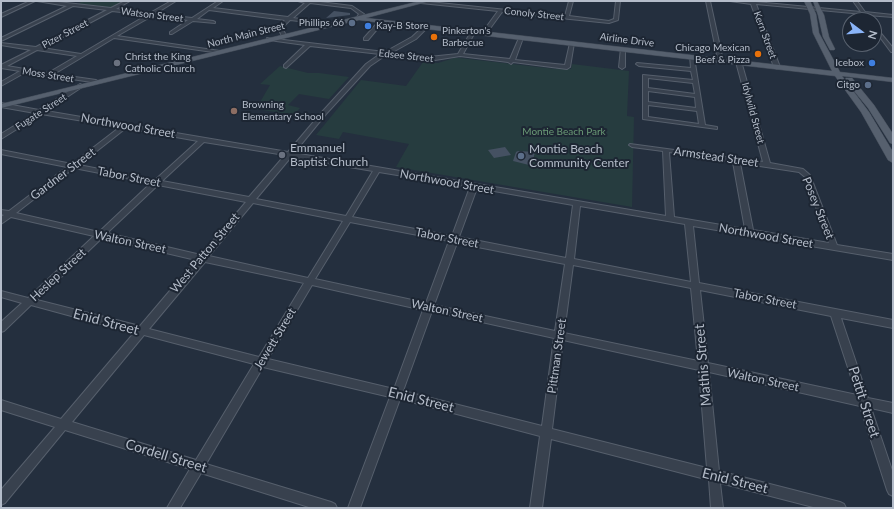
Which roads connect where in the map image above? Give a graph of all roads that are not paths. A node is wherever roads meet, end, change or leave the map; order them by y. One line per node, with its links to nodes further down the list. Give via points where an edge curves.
1 (33, 1): 29 (street)
2 (39, 1): 19 (street, Watson Street)
3 (80, 1): 19 (street)
4 (128, 1): 23 (street, Pizer Street)
5 (174, 1): 27 (street)
6 (221, 1): 21 (street)
7 (300, 1): 8 (street)
8 (309, 1): 31 (street, via 353,6 362,14); 33 (street)
9 (571, 1): 32 (street)
10 (618, 1): 32 (street, Conoly Street, via 616,20)
11 (708, 1): 63 (street)
12 (732, 1): 18 (street)
13 (807, 1): 20 (main road)
14 (814, 1): 22 (main road)
15 (855, 1): 26 (street)
16 (424, 2): 24 (street, Conoly Street); 31 (main road, North Main Street)
17 (761, 2): 18 (street); 20 (street)
18 (753, 3): 71 (street, Kern Street)
19 (72, 5): 23 (street, Watson Street); 50 (street)
20 (811, 8): 22 (street); 43 (main road)
21 (208, 9): 33 (street); 34 (street)
22 (819, 9): 25 (street); 45 (main road)
23 (111, 10): 27 (street, Watson Street); 54 (street, Pizer Street)
24 (501, 10): 32 (street, Conoly Street); 41 (street)
25 (846, 12)
26 (863, 12)
27 (151, 15): 34 (street, Watson Street); 44 (street)
28 (882, 15): 30 (street)
29 (1, 16)
30 (893, 16)
31 (360, 17): 35 (main road, Airline Drive); 37 (main road, North Main Street)
32 (566, 17)
33 (287, 19): 37 (street); 42 (street, via 281,30)
34 (192, 20): 36 (street, Watson Street); 40 (street)
35 (382, 21): 38 (main road, Airline Drive); 49 (street)
36 (213, 22)
37 (331, 24): 42 (main road, North Main Street)
38 (426, 27): 39 (main road, Airline Drive); 58 (street, West Patton Street, via 414,38)
39 (473, 32): 41 (main road, Airline Drive); 61 (street)
40 (172, 33)
41 (484, 33): 47 (main road, Airline Drive)
42 (284, 36): 48 (main road, North Main Street)
43 (817, 36): 45 (main road); 74 (main road)
44 (113, 37): 56 (street); 60 (street)
45 (826, 37): 59 (main road)
46 (882, 37): 57 (street)
47 (521, 38): 51 (main road, Airline Drive); 64 (street)
48 (270, 39): 53 (street, Edsee Street); 56 (main road, North Main Street)
49 (366, 39)
50 (1, 40)
51 (572, 43): 55 (main road, Airline Drive); 64 (street, Edsee Street, via 566,67)
52 (1, 44): 54 (street)
53 (309, 44): 58 (street, Edsee Street); 68 (street)
54 (37, 49): 60 (street); 69 (street, Pizer Street)
55 (623, 49): 62 (main road, Airline Drive); 70 (street)
56 (220, 52): 78 (main road, North Main Street)
57 (893, 52)
58 (385, 54): 61 (street, Edsee Street, via 432,60); 98 (street, West Patton Street, via 361,72)
59 (835, 54)
60 (82, 55): 75 (street)
61 (460, 55): 64 (street, Edsee Street)
62 (692, 57): 63 (main road, Airline Drive); 72 (street)
63 (721, 60): 65 (main road, Airline Drive)
64 (512, 62)
65 (739, 62): 71 (main road, Airline Drive); 101 (street, Idylwild Street)
66 (639, 64): 72 (street)
67 (841, 64): 76 (main road)
68 (286, 66)
69 (2, 67): 73 (street, Moss Street)
70 (622, 67)
71 (777, 67): 74 (main road, Airline Drive)
72 (694, 70): 79 (street)
73 (25, 71): 75 (street, Moss Street); 80 (street)
74 (838, 74): 76 (main road, Airline Drive); 93 (main road, via 871,122)
75 (48, 75): 78 (street, Moss Street)
76 (847, 75): 77 (main road, Airline Drive); 93 (main road, via 871,107)
77 (893, 80)
78 (96, 82): 81 (main road, North Main Street)
79 (696, 82): 82 (street, via 645,76); 83 (street)
80 (1, 84)
81 (80, 86): 85 (main road, North Main Street); 87 (street, Fugate Street)
82 (645, 89): 83 (street); 84 (street)
83 (698, 96): 86 (street)
84 (645, 103): 86 (street); 89 (street, via 645,118)
85 (2, 105): 87 (street, Northwood Street)
86 (700, 110): 89 (street)
87 (41, 111): 88 (street, Northwood Street); 91 (street, Fugate Street)
88 (125, 126): 92 (street, Northwood Street); 102 (street, Gardner Street)
89 (702, 126): 90 (street)
90 (715, 128)
91 (1, 137)
92 (203, 139): 98 (street, Northwood Street); 105 (street, Heslep Street)
93 (890, 144): 95 (main road); 100 (main road)
94 (632, 145): 96 (street, Armstead Street)
95 (893, 149)
96 (666, 150): 99 (street, Armstead Street); 112 (street)
97 (1, 152): 102 (street, Tabor Street)
98 (288, 154): 103 (street, Northwood Street); 107 (street, West Patton Street)
99 (736, 160): 101 (street, Armstead Street); 115 (street)
100 (893, 160)
101 (767, 164): 104 (street, Armstead Street)
102 (73, 166): 105 (street, Tabor Street); 110 (street, Gardner Street)
103 (377, 170): 106 (street, Northwood Street); 111 (street, Jewett Street)
104 (801, 170): 118 (street, Posey Street, via 808,176)
105 (157, 183): 107 (street, Tabor Street); 116 (street, Heslep Street)
106 (474, 186): 108 (street, Northwood Street); 117 (street)
107 (249, 201): 111 (street, Tabor Street); 119 (street, West Patton Street)
108 (577, 204): 112 (street, Northwood Street); 121 (street, Pittman Street)
109 (1, 212): 110 (street, Walton Street)
110 (10, 214): 113 (street, Gardner Street); 116 (street, Walton Street)
111 (347, 219): 117 (street, Tabor Street); 122 (street, Jewett Street)
112 (670, 219): 114 (street, Northwood Street)
113 (1, 221)
114 (689, 223): 115 (street, Northwood Street); 123 (street, Mathis Street)
115 (750, 233): 118 (street, Northwood Street)
116 (100, 236): 119 (street, Walton Street); 125 (street, Heslep Street)
117 (454, 239): 121 (street, Tabor Street); 126 (street)
118 (834, 247): 120 (street, Northwood Street)
119 (202, 258): 122 (street, Walton Street); 130 (street, West Patton Street)
120 (893, 258)
121 (570, 262): 123 (street, Tabor Street); 131 (street, Pittman Street)
122 (309, 281): 126 (street, Walton Street); 132 (street, Jewett Street)
123 (695, 285): 127 (street, Tabor Street); 133 (street, Mathis Street)
124 (1, 294): 125 (street, Enid Street)
125 (29, 302): 129 (street, Heslep Street); 130 (street, Enid Street)
126 (428, 307): 131 (street, Walton Street); 134 (street)
127 (835, 314): 128 (street, Tabor Street); 135 (street, Pettit Street)
128 (893, 324)
129 (1, 328)
130 (140, 331): 132 (street, Enid Street); 138 (street, West Patton Street)
131 (560, 335): 133 (street, Walton Street); 139 (street, Pittman Street)
132 (261, 362): 134 (street, Enid Street); 140 (street, Jewett Street)
133 (703, 366): 135 (street, Walton Street); 141 (street, Mathis Street)
134 (397, 394): 139 (street, Enid Street); 146 (street)
135 (864, 402): 137 (street, Walton Street); 142 (street, Pettit Street)
136 (1, 405): 138 (street, Cordell Street)
137 (893, 408)
138 (63, 424): 140 (street, Cordell Street); 143 (street, West Patton Street)
139 (546, 433): 141 (street, Enid Street); 147 (street, Pittman Street)
140 (198, 466): 144 (street, Jewett Street); 145 (street, Cordell Street)
141 (713, 476): 148 (street, Mathis Street); 149 (street, Enid Street)
142 (893, 490)
143 (1, 499)
144 (173, 508)
145 (331, 508)
146 (354, 508)
147 (536, 508)
148 (717, 508)
149 (840, 508)

